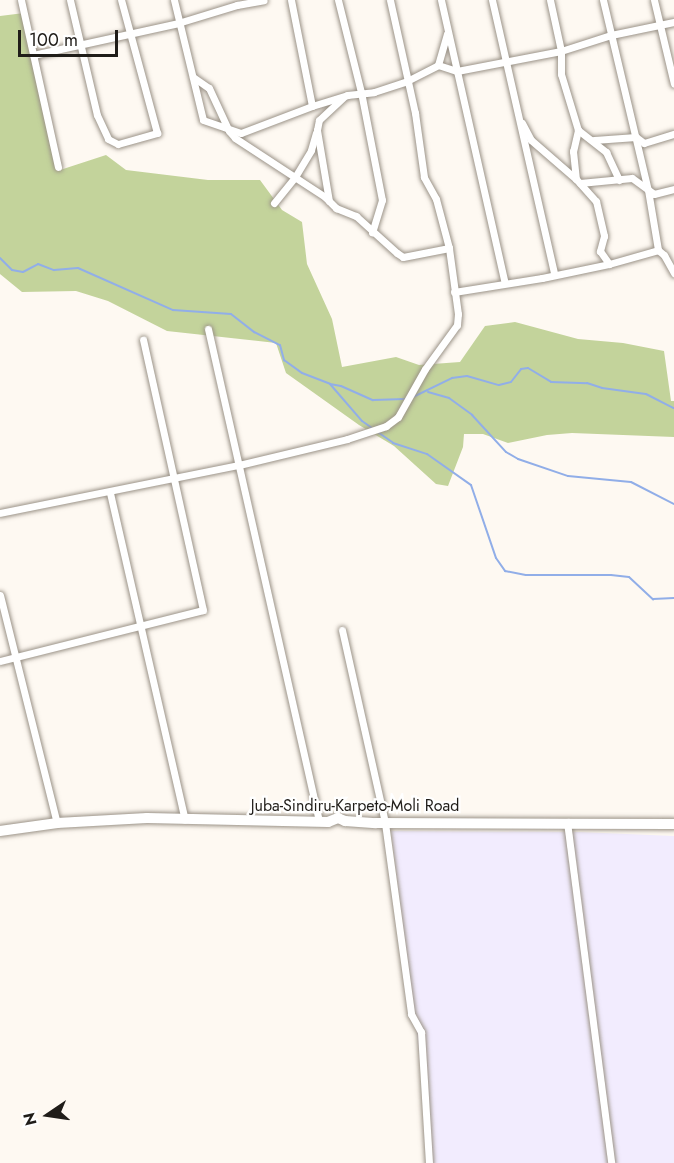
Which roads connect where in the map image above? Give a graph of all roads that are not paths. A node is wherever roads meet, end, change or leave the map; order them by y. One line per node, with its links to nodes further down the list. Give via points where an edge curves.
1 (21, 0): 25 (street)
2 (70, 0): 23 (street)
3 (121, 0): 20 (street)
4 (174, 0): 17 (street)
5 (264, 0): 15 (street)
6 (282, 0): 7 (street)
7 (292, 0): 34 (street)
8 (338, 0): 32 (street)
9 (390, 0): 30 (street)
10 (441, 0): 19 (street)
11 (492, 0): 26 (street)
12 (550, 0): 24 (street)
13 (603, 0): 21 (street)
14 (654, 0): 18 (street)
15 (236, 2): 17 (street)
16 (674, 22): 18 (street)
17 (178, 23): 20 (street); 29 (street)
18 (660, 25): 21 (street); 31 (street)
19 (448, 29): 27 (street); 28 (street)
20 (128, 32): 23 (street); 23 (street, via 157,133 136,140 118,144 108,139 97,115)
21 (611, 35): 24 (street); 39 (street)
22 (501, 36): 26 (street)
23 (80, 44): 25 (street)
24 (561, 51): 26 (street); 36 (street, via 561,74)
25 (33, 55): 41 (street)
26 (505, 61): 28 (street); 44 (street, via 519,115 531,140); 54 (street)
27 (438, 65): 28 (street); 30 (street)
28 (457, 71): 55 (street)
29 (193, 77): 37 (street, via 209,88); 37 (street, via 203,120)
30 (407, 81): 32 (street, via 374,92); 50 (street, via 424,177 436,199)
31 (674, 84)
32 (361, 92): 33 (street); 49 (street, via 382,200)
33 (347, 95): 34 (street); 35 (street, via 319,120)
34 (312, 105): 37 (street, via 258,128 241,133)
35 (317, 130): 42 (street, via 311,150); 48 (street)
36 (578, 130): 40 (street); 44 (street, via 573,151)
37 (229, 131): 42 (street, via 264,160)
38 (674, 134): 39 (street, via 644,143)
39 (636, 137): 40 (street); 46 (street)
40 (594, 140): 43 (street, via 606,152)
41 (58, 167)
42 (295, 177): 47 (street); 48 (street)
43 (619, 180): 44 (street); 46 (street, via 633,178)
44 (578, 181): 52 (street, via 596,201 604,236 600,251)
45 (674, 189): 46 (street, via 654,195)
46 (648, 190): 51 (street)
47 (274, 202)
48 (330, 202): 49 (street, via 356,216)
49 (372, 232): 50 (street, via 404,257)
50 (448, 248): 56 (street)
51 (658, 250): 52 (street); 53 (street)
52 (609, 264): 54 (street)
53 (673, 268)
54 (554, 274): 55 (street)
55 (505, 283): 56 (street)
56 (454, 292): 59 (street, via 457,325 425,369 398,417 386,426 346,439)
57 (208, 330): 59 (street)
58 (143, 340): 60 (street)
59 (239, 465): 60 (street); 69 (street)
60 (175, 479): 61 (street); 64 (street, via 203,610)
61 (110, 493): 62 (street); 64 (street)
62 (0, 513)
63 (0, 595): 66 (street)
64 (142, 625): 66 (street); 68 (street)
65 (342, 630): 70 (street)
66 (16, 658): 67 (street); 72 (street)
67 (0, 662)
68 (185, 820): 69 (main road, Juba-Sindiru-Karpeto-Moli Road); 72 (main road, Juba-Sindiru-Karpeto-Moli Road)
69 (319, 822): 70 (main road, Juba-Sindiru-Karpeto-Moli Road, via 338,818)
70 (386, 822): 71 (main road, Juba-Sindiru-Karpeto-Moli Road); 75 (street, via 411,1014 421,1032)
71 (567, 822): 73 (main road, Juba-Sindiru-Karpeto-Moli Road); 76 (street)
72 (57, 823): 74 (main road, Juba-Sindiru-Karpeto-Moli Road)
73 (674, 824)
74 (0, 831)
75 (429, 1163)
76 (611, 1163)

